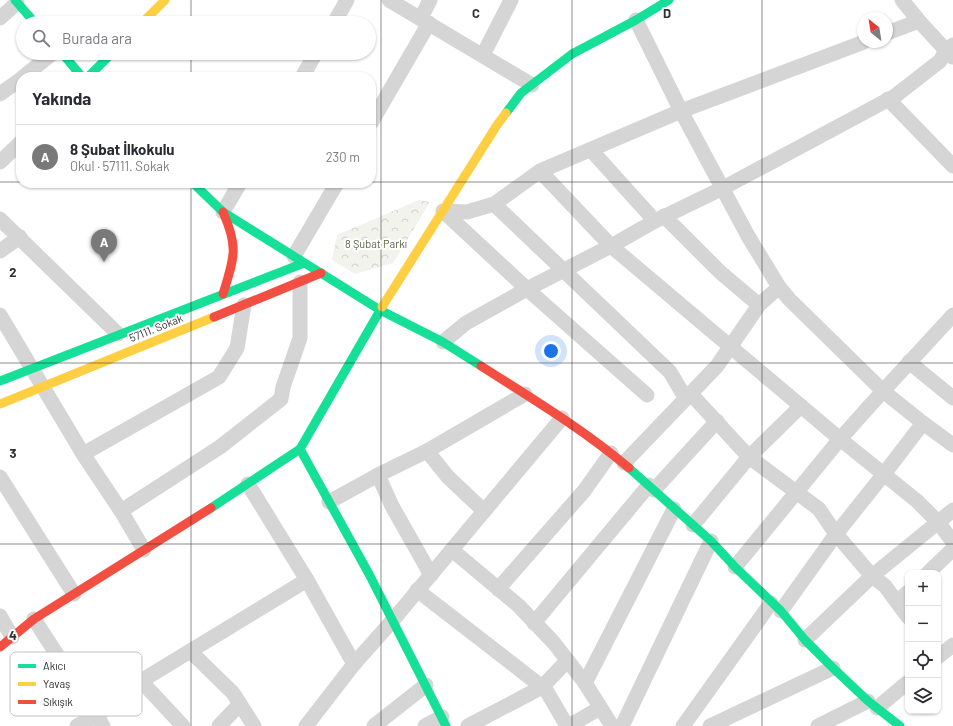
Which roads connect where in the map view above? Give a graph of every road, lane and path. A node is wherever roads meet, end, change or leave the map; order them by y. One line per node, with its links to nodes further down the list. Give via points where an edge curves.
1 (165, 0): 10 (main road)
2 (347, 0): 11 (street)
3 (389, 0): 14 (street)
4 (430, 0): 14 (street)
5 (511, 0): 19 (street)
6 (669, 0): 13 (main road)
7 (16, 1): 9 (main road); 12 (street)
8 (909, 2): 15 (street)
9 (30, 16)
10 (149, 16)
11 (338, 16)
12 (0, 18)
13 (636, 20): 29 (main road, via 572,54); 32 (street)
14 (425, 21): 19 (street); 33 (street)
15 (919, 21): 16 (street); 18 (street)
16 (893, 31)
17 (857, 45): 32 (street)
18 (951, 51): 31 (street)
19 (482, 55): 29 (street)
20 (44, 60): 24 (street)
21 (68, 60): 25 (main road)
22 (105, 60): 26 (main road)
23 (312, 60): 27 (street)
24 (29, 72)
25 (78, 72)
26 (93, 72)
27 (305, 72)
28 (16, 82): 30 (street)
29 (532, 85): 44 (main road, via 521,93 497,125)
30 (0, 94)
31 (888, 99): 37 (street); 42 (street)
32 (681, 111): 35 (street); 42 (street)
33 (376, 114)
34 (16, 147): 36 (street)
35 (591, 150): 38 (street); 46 (street)
36 (0, 162)
37 (953, 166)
38 (540, 171): 43 (street); 49 (street)
39 (198, 188): 45 (main road)
40 (237, 188): 45 (street)
41 (335, 188): 51 (street)
42 (723, 188): 46 (street); 55 (street)
43 (494, 204): 44 (street, via 467,212); 52 (street)
44 (443, 211): 56 (street); 60 (main road)
45 (224, 212): 51 (main road); 57 (main road, via 234,248)
46 (659, 218): 49 (street); 59 (street)
47 (0, 219): 48 (street)
48 (20, 238): 50 (street); 63 (street)
49 (611, 246): 52 (street); 65 (street)
50 (0, 251)
51 (299, 260): 53 (main road); 57 (main road)
52 (563, 270): 56 (street); 73 (street, via 670,372)
53 (321, 273): 54 (main road, 57111. Sokak); 60 (main road)
54 (300, 282): 58 (main road, 57111. Sokak); 97 (street, via 300,338 281,399 220,447)
55 (779, 287): 59 (street); 70 (street)
56 (527, 290): 64 (street, via 466,323); 72 (street)
57 (223, 294): 63 (main road)
58 (244, 305): 69 (main road, 57111. Sokak); 85 (street, via 237,348 219,377)
59 (759, 305): 65 (street)
60 (380, 310): 64 (main road); 82 (main road)
61 (0, 315): 67 (street)
62 (953, 315): 66 (street)
63 (118, 334): 67 (main road)
64 (443, 342): 71 (main road)
65 (731, 346): 73 (street, via 717,366); 76 (street)
66 (910, 362): 70 (street); 74 (street)
67 (32, 368): 68 (main road); 69 (street)
68 (0, 381)
69 (43, 387): 75 (main road, 57111. Sokak); 85 (street)
70 (883, 391): 79 (street); 80 (street)
71 (525, 394): 77 (main road); 83 (street)
72 (647, 395)
73 (689, 396): 78 (street); 87 (street)
74 (953, 398)
75 (0, 404)
76 (801, 406): 80 (street); 86 (street)
77 (562, 418): 84 (main road); 98 (street)
78 (716, 422): 86 (street); 92 (street)
79 (923, 423): 81 (street); 88 (street)
80 (840, 440): 88 (street); 93 (street)
81 (953, 445)
82 (300, 449): 91 (main road); 94 (main road)
83 (427, 451): 89 (street); 98 (street, via 448,477)
84 (611, 453): 87 (main road); 112 (street, via 584,491)
85 (83, 454): 97 (street)
86 (749, 457): 93 (street); 100 (street)
87 (624, 463): 92 (main road)
88 (884, 474): 99 (street); 101 (street)
89 (378, 475): 94 (street); 109 (street, via 392,506)
90 (0, 477): 114 (street)
91 (248, 484): 105 (main road); 111 (street)
92 (652, 487): 95 (main road); 120 (street)
93 (797, 492): 101 (street, via 819,509); 107 (street)
94 (329, 502): 119 (main road)
95 (674, 509): 100 (main road); 133 (street)
96 (953, 510): 99 (street)
97 (120, 511): 105 (street)
98 (484, 511): 106 (street)
99 (938, 522): 103 (street); 110 (street)
100 (693, 525): 102 (main road)
101 (836, 534): 110 (street); 116 (street)
102 (711, 541): 107 (main road); 152 (street)
103 (953, 542)
104 (953, 549): 108 (street)
105 (144, 550): 114 (main road)
106 (452, 550): 109 (street); 112 (street)
107 (735, 567): 116 (main road)
108 (931, 570)
109 (431, 575): 113 (street)
110 (872, 576): 115 (street); 122 (street)
111 (307, 580): 125 (street); 129 (street)
112 (498, 589): 120 (street, via 519,606)
113 (417, 590): 119 (street); 136 (street)
114 (74, 594): 118 (main road)
115 (903, 597)
116 (776, 607): 122 (main road); 153 (street)
117 (0, 616): 121 (street)
118 (34, 619): 121 (main road); 126 (street)
119 (393, 620): 129 (street); 135 (main road)
120 (534, 623): 128 (street)
121 (12, 637): 124 (main road)
122 (805, 640): 130 (main road)
123 (953, 646): 127 (street)
124 (0, 647)
125 (190, 651): 131 (street); 137 (street)
126 (55, 652)
127 (941, 656)
128 (567, 661): 133 (street); 136 (street)
129 (354, 664): 146 (street)
130 (833, 668): 138 (main road); 154 (street)
131 (142, 680)
132 (142, 682): 143 (street)
133 (585, 683): 139 (street)
134 (905, 684): 138 (street)
135 (426, 685): 141 (main road); 147 (street)
136 (542, 687): 149 (street); 150 (street)
137 (240, 704): 144 (street); 145 (street)
138 (872, 704): 155 (street); 156 (main road)
139 (600, 708): 150 (street); 151 (street)
140 (100, 721): 142 (street)
141 (444, 721): 148 (street)
142 (77, 726)
143 (183, 726)
144 (219, 726)
145 (254, 726)
146 (306, 726)
147 (374, 726)
148 (425, 726)
149 (468, 726)
150 (568, 726)
151 (612, 726)
152 (622, 726)
153 (683, 726)
154 (710, 726)
155 (818, 726)
156 (900, 726)

